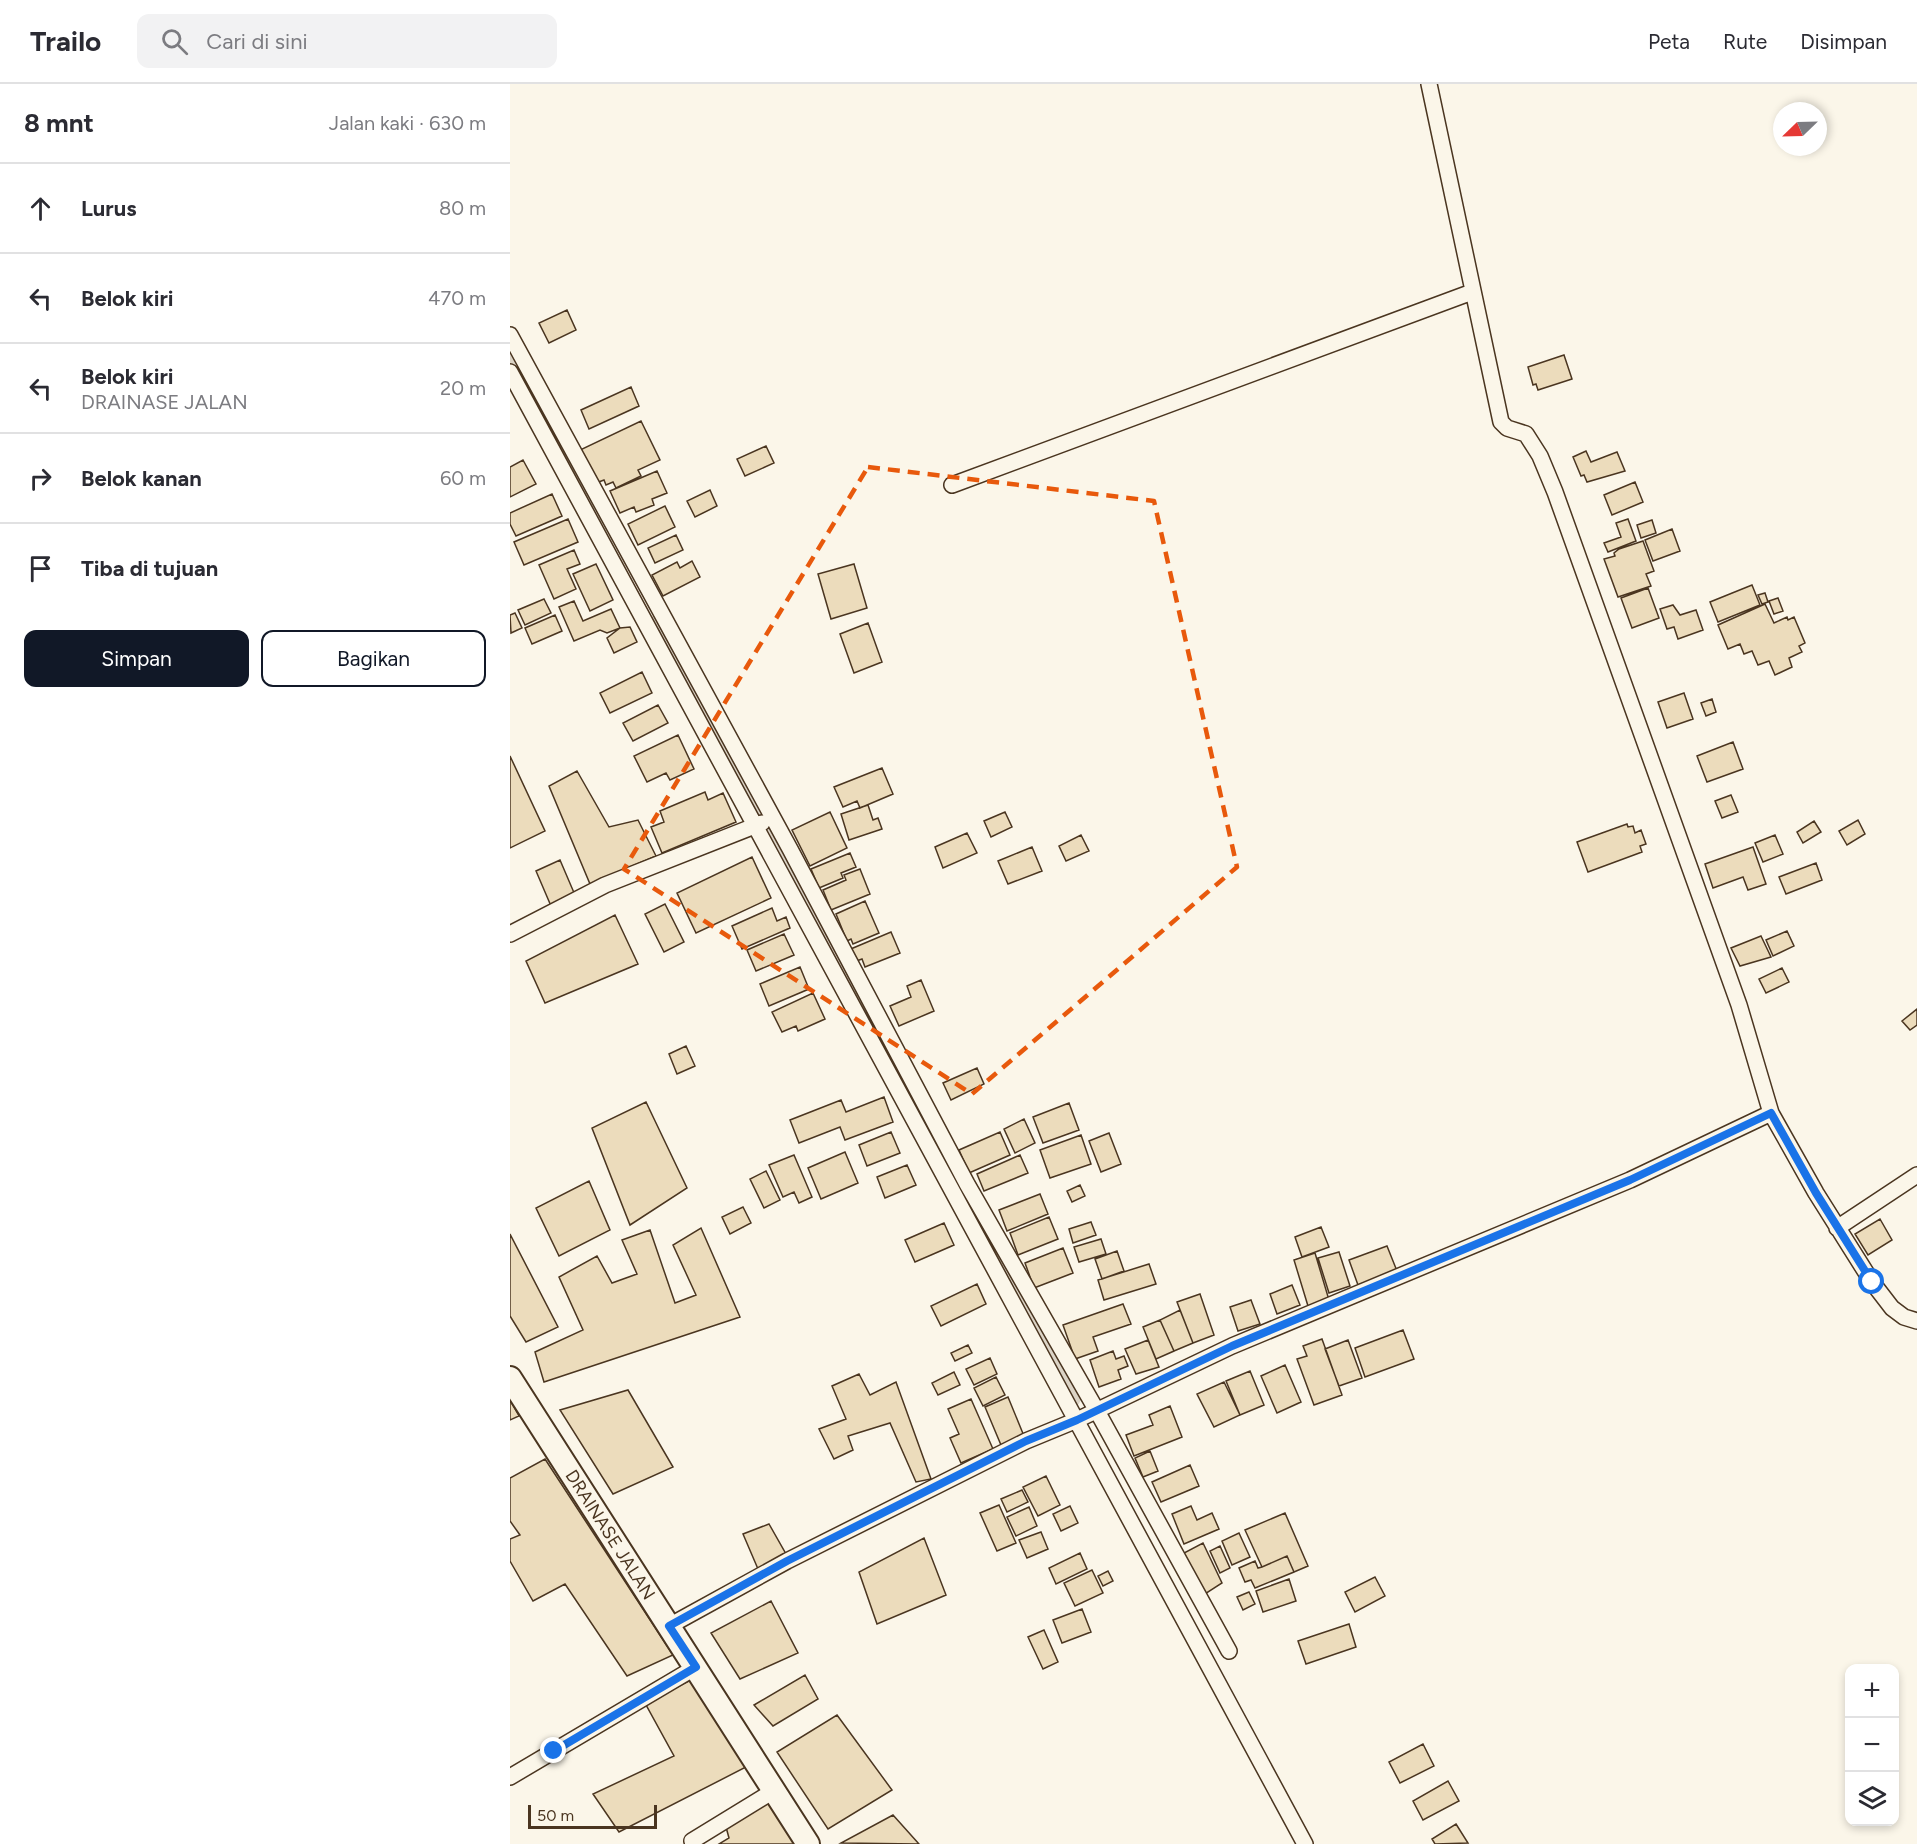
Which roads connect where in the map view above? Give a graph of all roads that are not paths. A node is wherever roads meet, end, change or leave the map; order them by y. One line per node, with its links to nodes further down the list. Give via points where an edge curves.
1 (1429, 84): 2 (street)
2 (1472, 292): 5 (street); 8 (street, via 1501,422 1526,434 1556,492 1739,1005)
3 (510, 335): 6 (street)
4 (510, 372): 6 (street)
5 (952, 485)
6 (765, 821): 7 (street, via 605,885); 13 (street); 14 (street)
7 (510, 934)
8 (1771, 1113): 10 (street); 13 (street, via 1630,1180 1232,1346)
9 (1917, 1175): 10 (street)
10 (1837, 1228): 11 (street, via 1882,1297 1904,1317)
11 (1917, 1321)
12 (510, 1378): 15 (street, DRAINASE JALAN)
13 (1097, 1411): 14 (street); 16 (street)
14 (1077, 1420): 15 (street, via 1026,1441 817,1546); 22 (street)
15 (669, 1626): 17 (street, DRAINASE JALAN)
16 (1229, 1651)
17 (696, 1667): 18 (street); 19 (street, DRAINASE JALAN)
18 (510, 1777)
19 (775, 1790): 20 (street, via 692,1841); 21 (street, DRAINASE JALAN)
20 (693, 1844)
21 (808, 1844)
22 (1305, 1844)

